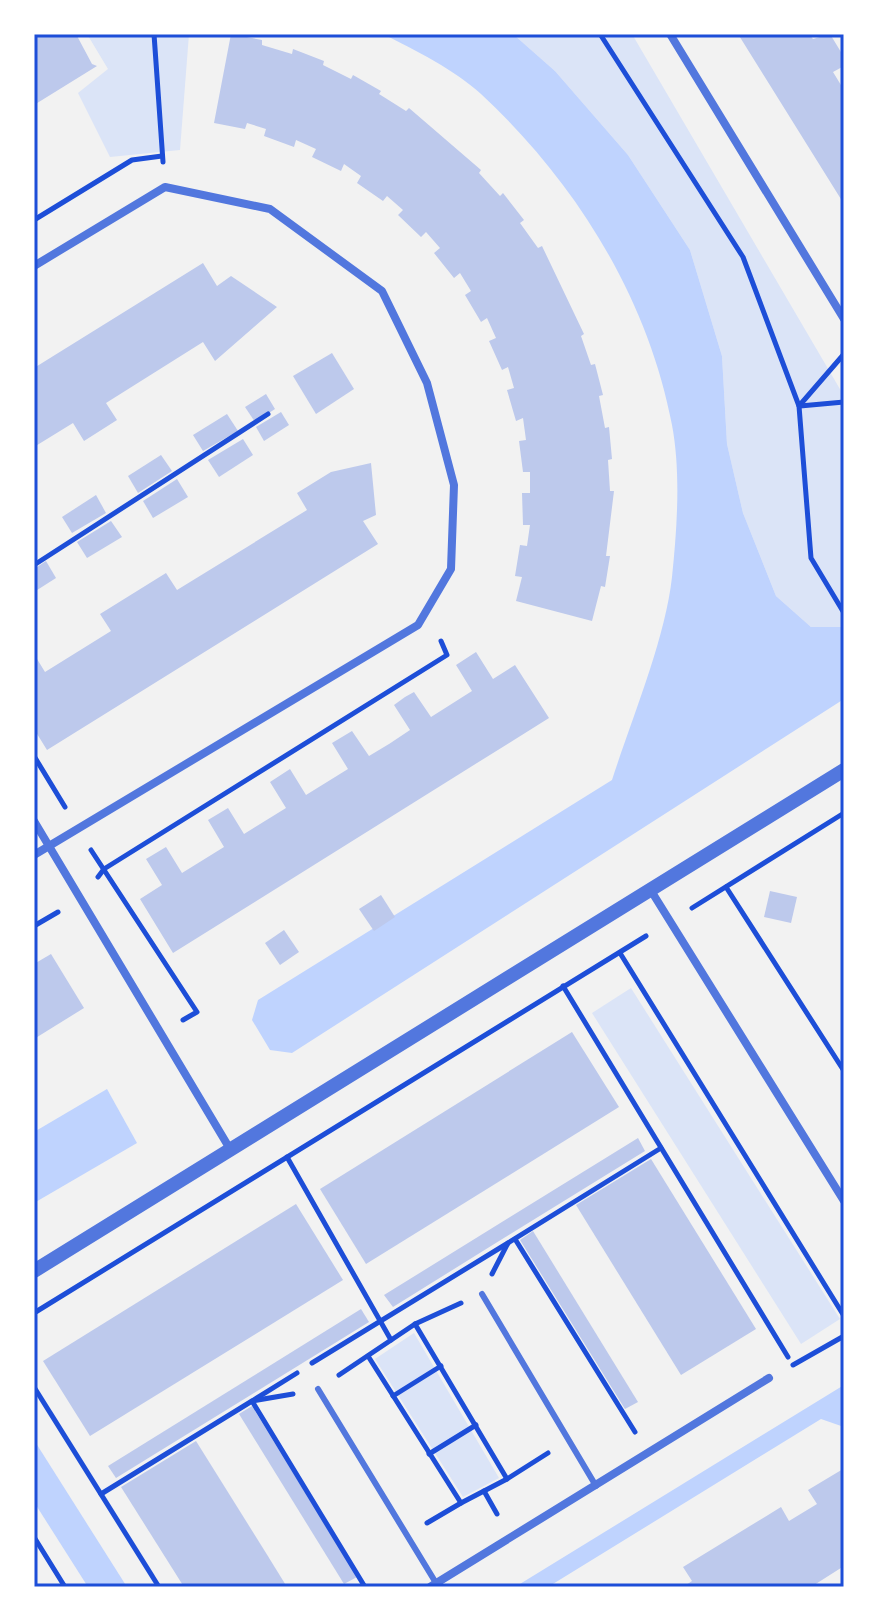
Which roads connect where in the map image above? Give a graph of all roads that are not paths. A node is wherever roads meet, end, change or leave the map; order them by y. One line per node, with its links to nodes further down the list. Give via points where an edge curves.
1 (670, 34): 3 (street)
2 (34, 266): 6 (street, via 165,187 270,209 382,291 427,383 454,485 451,569 418,625)
3 (844, 319)
4 (844, 770): 8 (street)
5 (34, 821): 6 (street)
6 (49, 846): 7 (street); 9 (street)
7 (34, 855)
8 (650, 888): 9 (street); 10 (street)
9 (230, 1149): 11 (street)
10 (844, 1201)
11 (34, 1271)
12 (482, 1294): 15 (lane)
13 (769, 1378): 15 (street)
14 (318, 1389): 16 (lane)
15 (596, 1486): 16 (street)
16 (433, 1585)

